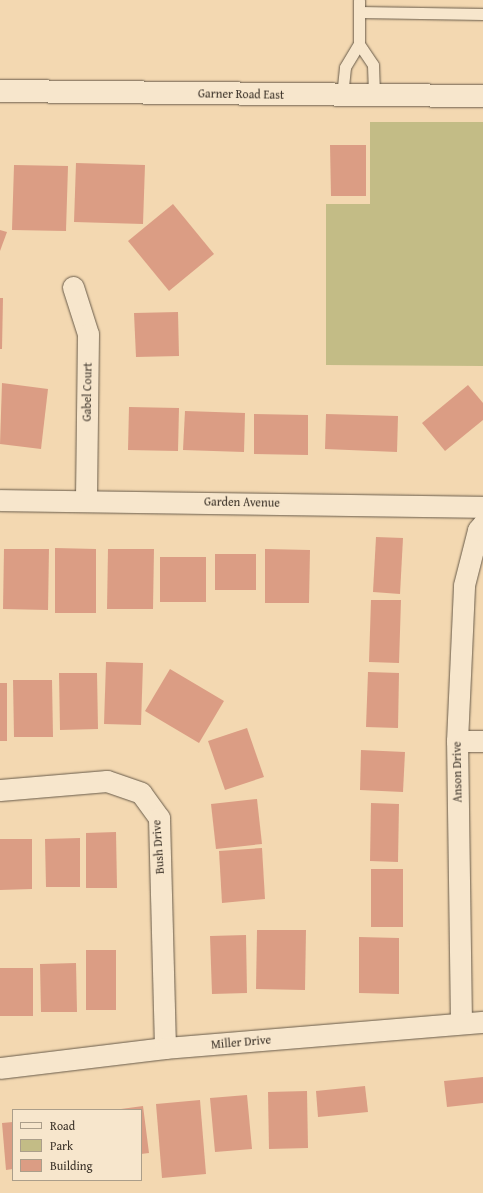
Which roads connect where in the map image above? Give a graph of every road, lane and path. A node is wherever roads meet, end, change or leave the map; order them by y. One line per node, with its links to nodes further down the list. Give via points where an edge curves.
1 (359, 0): 2 (lane)
2 (359, 12): 3 (lane); 4 (lane)
3 (483, 14)
4 (359, 44): 6 (lane, via 345,67); 7 (lane, via 373,65)
5 (0, 91): 6 (main road, Garner Road East)
6 (342, 96): 7 (main road, Garner Road East)
7 (374, 96): 8 (main road, Garner Road East)
8 (483, 96)
9 (73, 287): 10 (street, Gabel Court, via 88,334)
10 (86, 499): 11 (street, Garden Avenue); 12 (street, Garden Avenue)
11 (0, 500)
12 (483, 507)
13 (483, 524): 14 (street, Anson Drive, via 478,530 464,585)
14 (457, 741): 15 (street); 18 (street, Anson Drive)
15 (483, 741)
16 (0, 790): 19 (street, Bush Drive, via 107,781 141,793 159,818)
17 (483, 1022): 18 (street, Miller Drive)
18 (461, 1023): 19 (street, Miller Drive)
19 (165, 1048): 20 (street, Miller Drive)
20 (0, 1068)

